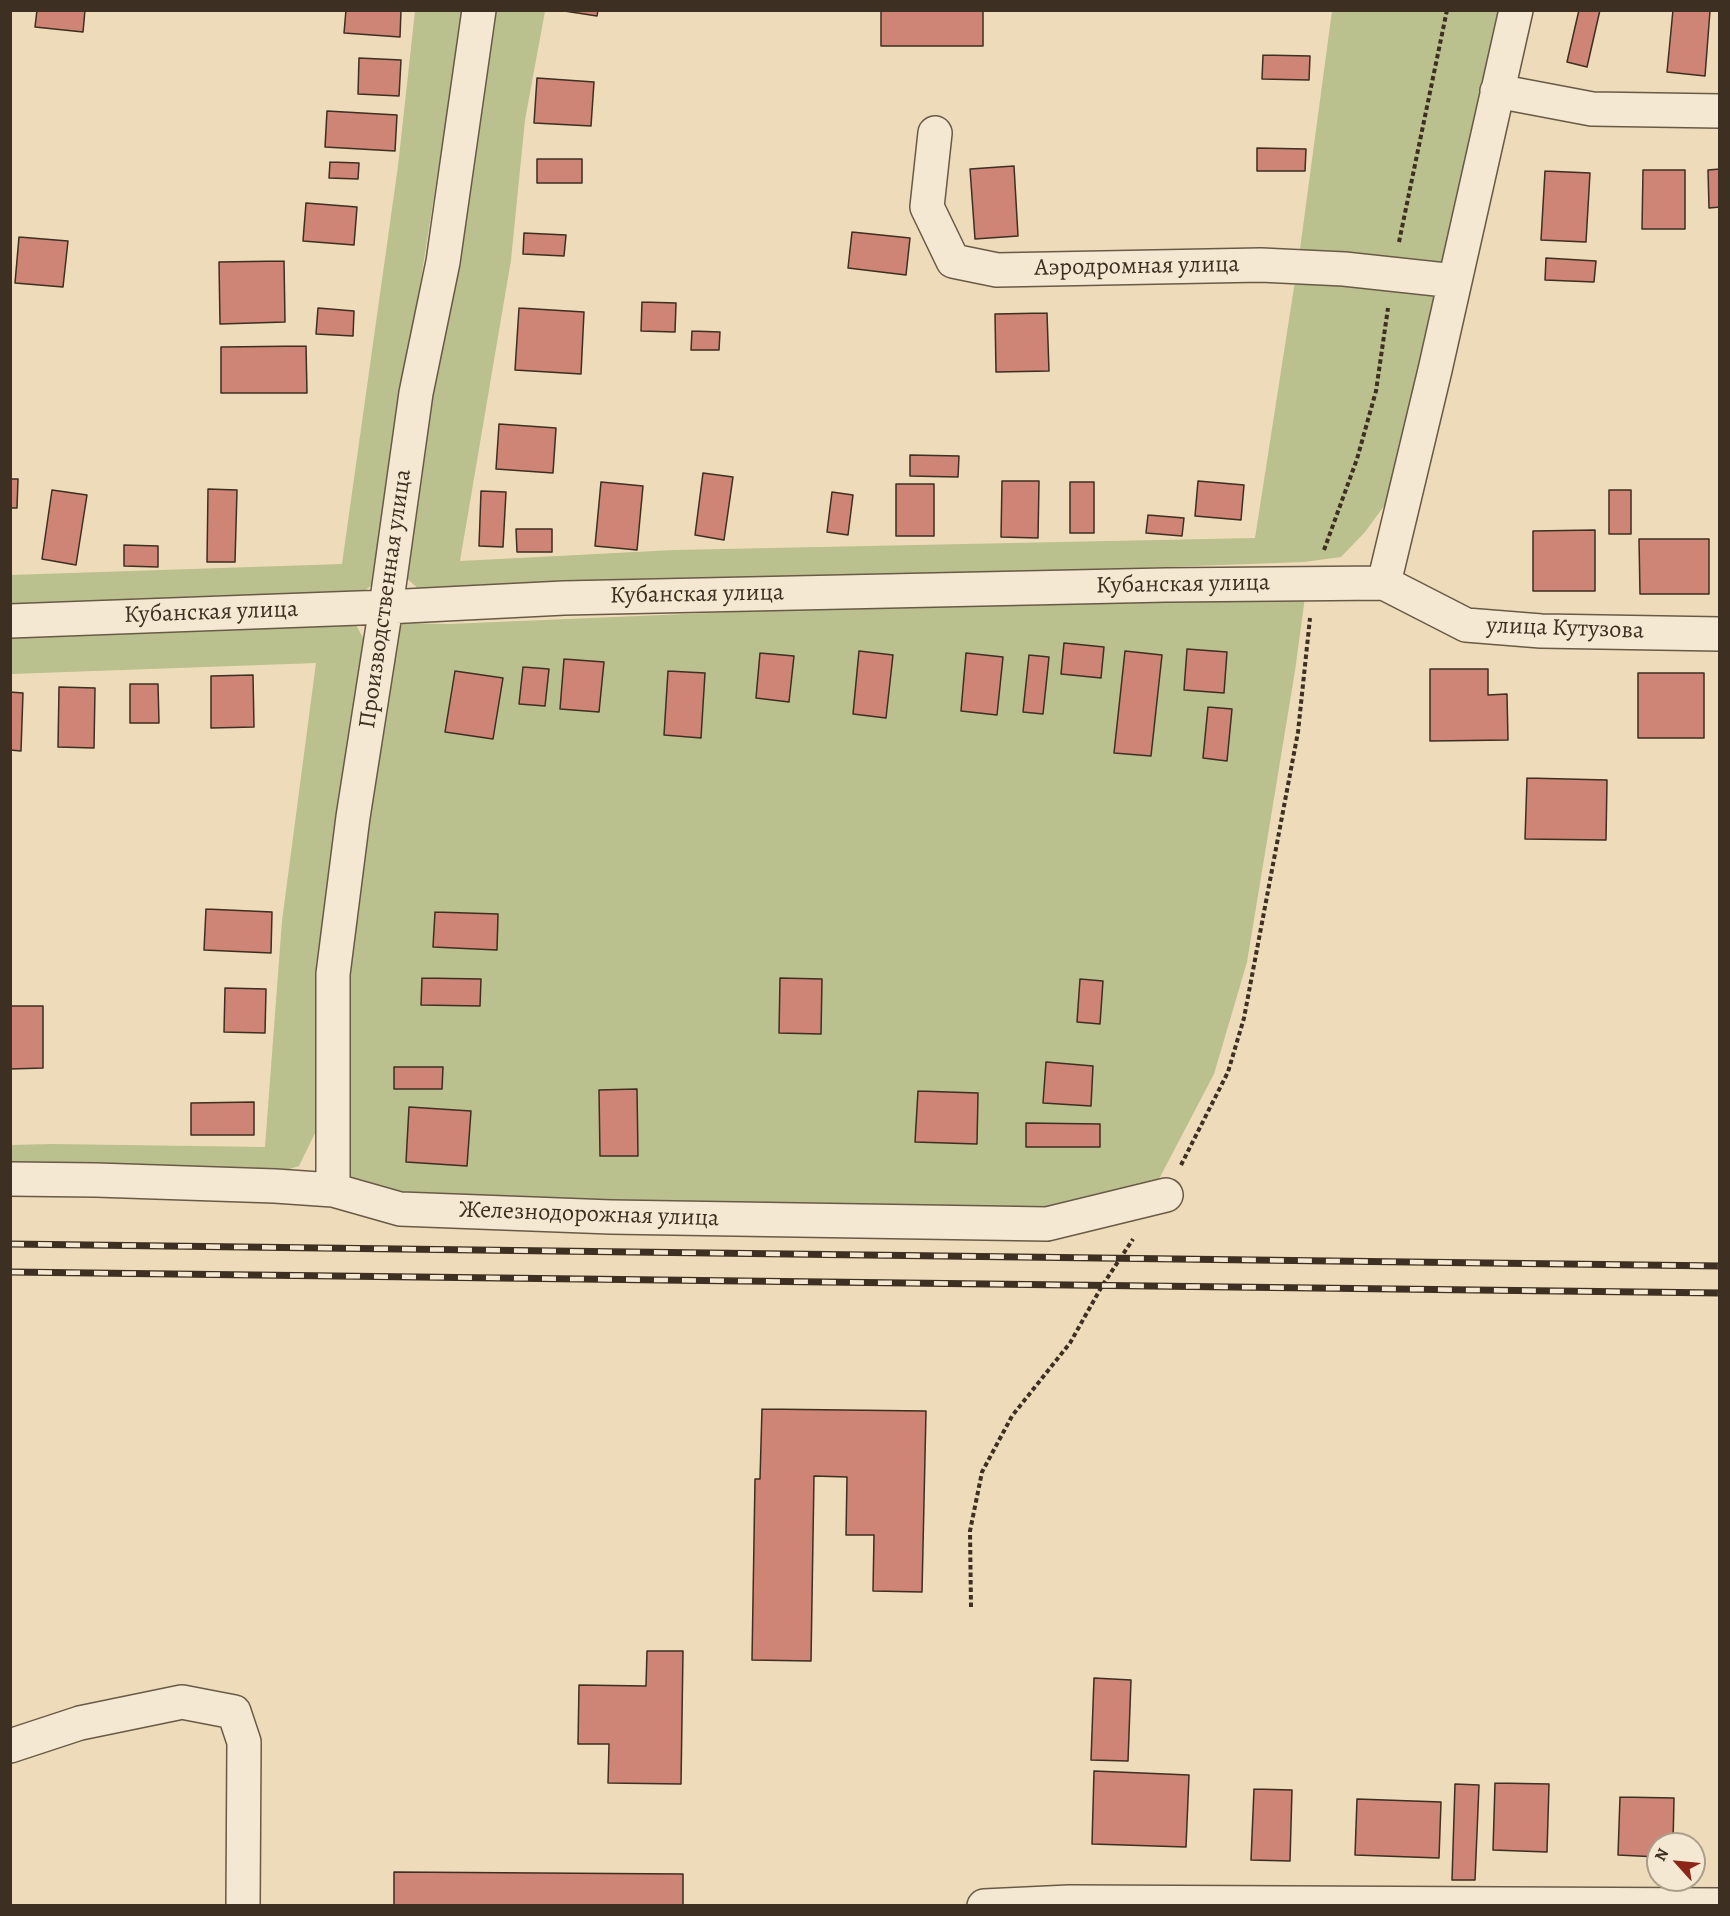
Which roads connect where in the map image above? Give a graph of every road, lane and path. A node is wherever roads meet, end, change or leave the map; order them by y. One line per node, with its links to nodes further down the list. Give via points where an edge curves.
1 (479, 10): 11 (street, Производственная улица, via 443,262 416,393)
2 (1447, 10): 7 (path)
3 (1516, 10): 4 (street)
4 (1497, 91): 5 (street, via 1593,109); 8 (street)
5 (1719, 111)
6 (935, 133): 7 (street, Аэродромная улица, via 927,207 953,261 997,270 1262,265)
7 (1392, 274): 8 (street, Аэродромная улица); 10 (path, via 1376,391)
8 (1455, 280): 9 (street)
9 (1384, 583): 10 (street, Кубанская улица); 13 (street, улица Кутузова, via 1466,625 1541,632)
10 (1314, 584): 11 (street, Кубанская улица, via 564,598); 16 (path, via 1298,732 1244,1017 1228,1072)
11 (386, 607): 12 (street, Кубанская улица); 15 (street, Производственная улица, via 333,974)
12 (10, 621)
13 (1719, 634)
14 (10, 1179): 15 (street, Железнодорожная улица, via 263,1185)
15 (333, 1191): 16 (street, Железнодорожная улица, via 400,1209 1047,1224)
16 (1166, 1195): 17 (path, via 1119,1258 1070,1343 1012,1416 982,1472 970,1531)
17 (971, 1607)
18 (10, 1746): 19 (street, via 80,1723 182,1702 234,1712 244,1742)
19 (243, 1905)
20 (984, 1905): 21 (street, via 1069,1902)
21 (1719, 1905)

